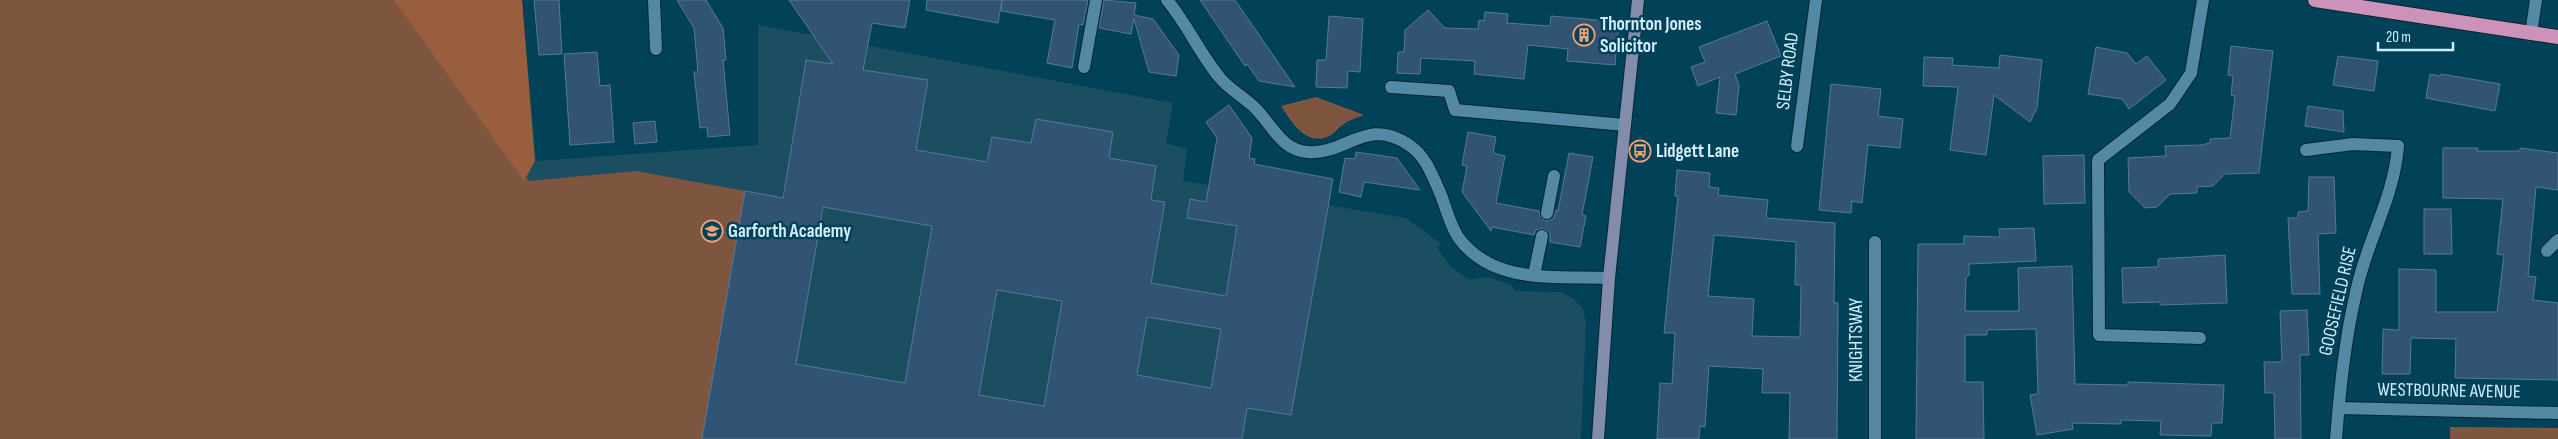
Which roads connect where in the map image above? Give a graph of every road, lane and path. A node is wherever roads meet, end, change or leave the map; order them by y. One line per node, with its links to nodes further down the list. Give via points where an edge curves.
1 (654, 0): 11 (street)
2 (1096, 0): 12 (street)
3 (1167, 0): 23 (street, via 1220,79 1256,108 1279,139 1307,152 1322,152 1372,134 1392,136 1409,145 1423,158 1457,235 1467,249 1495,268)
4 (1638, 0): 14 (main road)
5 (1816, 0): 15 (street, SELBY ROAD)
6 (2203, 0): 25 (street, via 2191,74 2170,104 2098,160 2099,335)
7 (2315, 0): 9 (highway)
8 (2536, 0): 9 (street)
9 (2531, 34): 10 (highway)
10 (2558, 37)
11 (656, 49)
12 (1084, 68)
13 (1391, 87): 14 (street, via 1450,91 1455,110)
14 (1625, 125): 24 (main road)
15 (1797, 146)
16 (2306, 150): 26 (street, GOOSEFIELD RISE, via 2353,144 2398,146 2393,186 2357,287 2341,370)
17 (1554, 176): 18 (street)
18 (1546, 213)
19 (1542, 236): 23 (street)
20 (2558, 240): 22 (street)
21 (1875, 242): 29 (street, KNIGHTSWAY)
22 (2547, 251)
23 (1534, 275): 24 (street)
24 (1609, 278): 28 (main road)
25 (2200, 338)
26 (2338, 408): 27 (street, WESTBOURNE AVENUE); 30 (street, GOOSEFIELD RISE)
27 (2558, 412)
28 (1598, 439)
29 (1875, 439)
30 (2336, 439)

